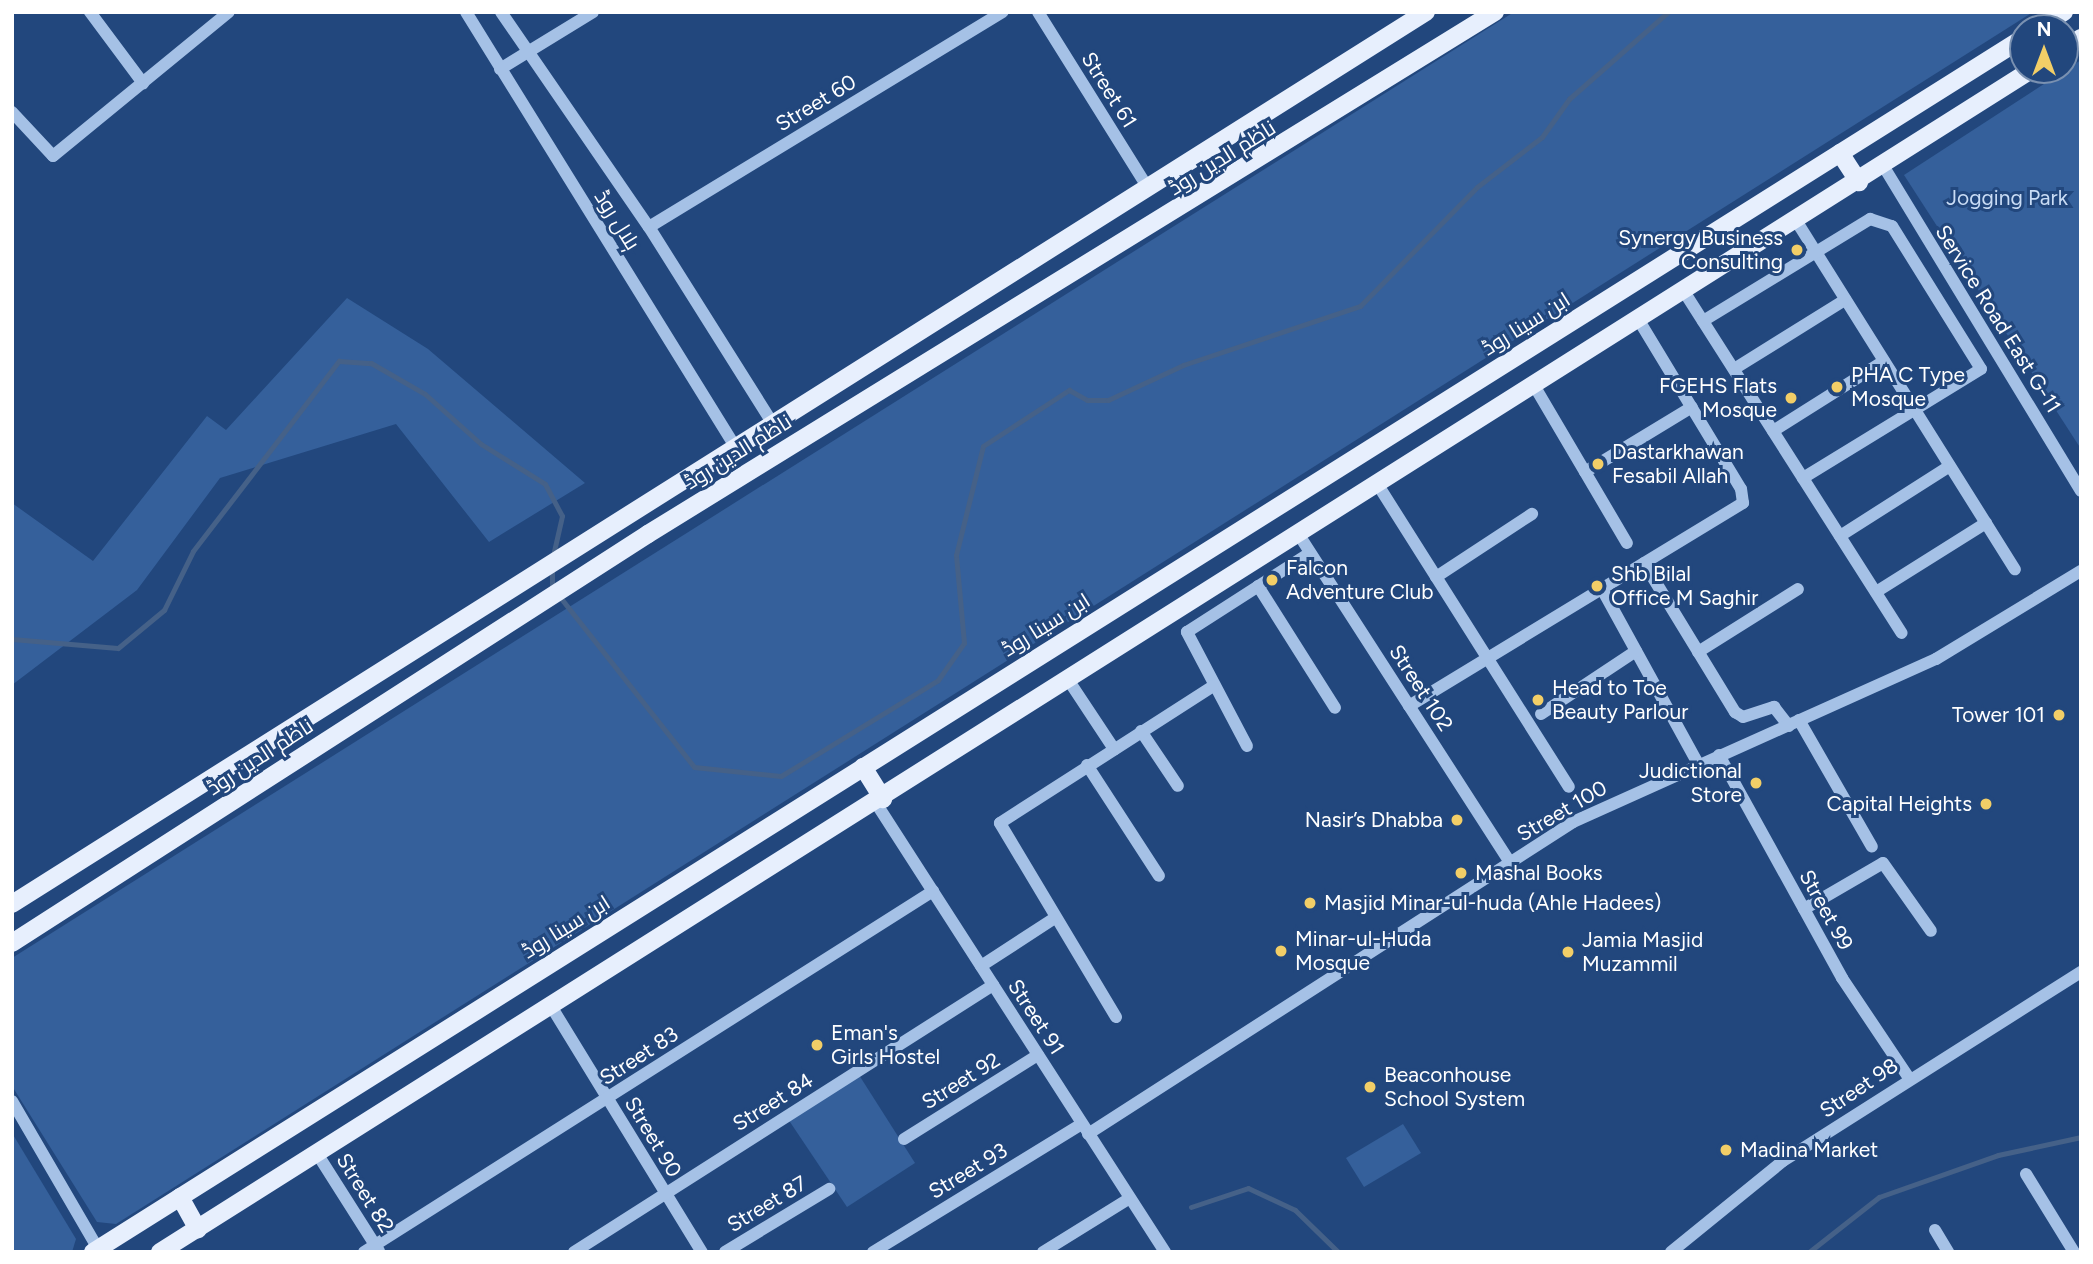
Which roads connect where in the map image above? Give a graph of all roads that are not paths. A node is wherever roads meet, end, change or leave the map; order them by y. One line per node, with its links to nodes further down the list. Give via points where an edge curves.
1 (90, 12): 15 (street)
2 (229, 12): 15 (street)
3 (466, 12): 13 (street, ہلال روڈ)
4 (501, 12): 11 (street, ہلال روڈ)
5 (593, 12): 11 (street)
6 (1003, 12): 23 (street, Street 60)
7 (1038, 12): 21 (street, Street 61)
8 (1426, 12): 21 (main road, ناظم الدین روڈ)
9 (1495, 12): 29 (main road, ناظم الدین روڈ)
10 (2009, 47): 12 (main road, ابن سینا روڈ)
11 (527, 54): 13 (street); 23 (street, ہلال روڈ)
12 (1992, 57): 14 (main road); 18 (main road, ابن سینا روڈ)
13 (500, 69): 38 (street, ہلال روڈ)
14 (2009, 80)
15 (143, 83): 17 (street, via 52,156)
16 (2009, 84): 19 (main road)
17 (12, 112)
18 (1840, 153): 20 (main road); 76 (main road, ابن سینا روڈ)
19 (1884, 167): 20 (main road); 43 (street, Service Road East G-11)
20 (1859, 182): 22 (main road)
21 (1148, 188): 26 (main road, ناظم الدین روڈ)
22 (1797, 222): 24 (street); 25 (main road)
23 (649, 227): 36 (street, ہلال روڈ)
24 (1815, 251): 27 (street); 28 (street); 35 (street, via 1870,219 1892,226 1981,369)
25 (1685, 293): 28 (street); 30 (main road)
26 (978, 295): 29 (main road); 36 (main road, ناظم الدین روڈ)
27 (1845, 300): 31 (street); 32 (street)
28 (1703, 321): 32 (street)
29 (994, 322): 47 (main road, ناظم الدین روڈ)
30 (1640, 322): 33 (main road); 34 (street)
31 (1884, 361): 35 (street); 37 (street)
32 (1734, 369): 37 (street)
33 (1535, 387): 40 (street); 42 (main road)
34 (1692, 407): 40 (street); 52 (street, via 1743,503)
35 (1914, 409): 39 (street); 41 (street)
36 (773, 424): 38 (main road, ناظم الدین روڈ)
37 (1773, 431): 41 (street)
38 (736, 448): 44 (main road, ناظم الدین روڈ)
39 (1950, 466): 46 (street); 49 (street)
40 (1585, 471): 50 (street)
41 (1803, 478): 49 (street)
42 (1378, 485): 48 (main road); 55 (street)
43 (2081, 491)
44 (631, 514): 47 (main road); 84 (main road, ناظم الدین روڈ)
45 (1532, 514): 55 (street)
46 (1986, 523): 53 (street); 59 (street)
47 (649, 534): 88 (main road, ناظم الدین روڈ)
48 (1299, 535): 51 (street, Street 102); 64 (main road)
49 (1840, 536): 59 (street)
50 (1627, 542)
51 (1310, 553): 56 (street); 66 (street, Street 102)
52 (1644, 564): 57 (street); 62 (street)
53 (2015, 569)
54 (2081, 571): 69 (street, Street 100, via 1936,659)
55 (1436, 577): 63 (street)
56 (1258, 586): 65 (street, via 1187,632); 67 (street)
57 (1602, 589): 61 (street); 63 (street)
58 (1798, 589): 62 (street)
59 (1876, 592): 60 (street)
60 (1902, 633)
61 (1636, 651): 68 (street); 74 (street)
62 (1698, 652): 69 (street, via 1738,715 1774,707)
63 (1488, 658): 66 (street); 78 (street)
64 (1069, 681): 72 (street); 79 (main road)
65 (1213, 686): 70 (street); 71 (street)
66 (1409, 706): 81 (street, Street 102)
67 (1335, 708)
68 (1541, 714)
69 (1794, 723): 73 (street, Street 100); 80 (street)
70 (1141, 731): 72 (street); 77 (street)
71 (1247, 746)
72 (1114, 749): 75 (street)
73 (1719, 755): 74 (street, Street 100); 85 (street, Street 99)
74 (1697, 762): 81 (street, Street 100, via 1573,822)
75 (1087, 765): 82 (street); 86 (street, via 1000,823)
76 (863, 767): 79 (main road); 104 (main road, ابن سینا روڈ)
77 (1178, 786)
78 (1569, 788)
79 (880, 801): 83 (street, Street 91); 92 (main road)
80 (1872, 848)
81 (1510, 862): 98 (street, Street 100)
82 (1159, 876)
83 (933, 891): 89 (street, Street 91); 96 (street, Street 83)
84 (12, 904)
85 (1804, 909): 87 (street, via 1883,863); 95 (street, Street 99)
86 (1055, 918): 89 (street); 93 (street)
87 (1931, 931)
88 (13, 942)
89 (981, 966): 91 (street, Street 91)
90 (2081, 972): 95 (street, Street 98)
91 (993, 985): 94 (street, Street 91); 103 (street, Street 84)
92 (551, 1006): 96 (street, Street 90); 100 (main road)
93 (1116, 1017)
94 (1038, 1055): 98 (street, Street 91); 99 (street, Street 92)
95 (1909, 1078): 117 (street, Street 98, via 1783,1161)
96 (608, 1099): 103 (street, Street 90); 109 (street, Street 83)
97 (12, 1101): 108 (street)
98 (1085, 1129): 105 (street, Street 91); 114 (street, Street 93)
99 (904, 1139)
100 (318, 1154): 106 (main road); 109 (street, Street 82)
101 (2025, 1174): 119 (street)
102 (830, 1189): 113 (street, Street 87)
103 (665, 1195): 111 (street, Street 84); 112 (street, Street 90)
104 (180, 1197): 106 (main road); 108 (main road, ابن سینا روڈ)
105 (1130, 1198): 115 (street); 116 (street, Street 91)
106 (198, 1229): 110 (main road)
107 (1935, 1230): 118 (street)
108 (95, 1250)
109 (372, 1250)
110 (160, 1252)
111 (574, 1252)
112 (702, 1252)
113 (725, 1252)
114 (873, 1252)
115 (1043, 1252)
116 (1165, 1252)
117 (1671, 1252)
118 (1948, 1252)
119 (2074, 1252)

